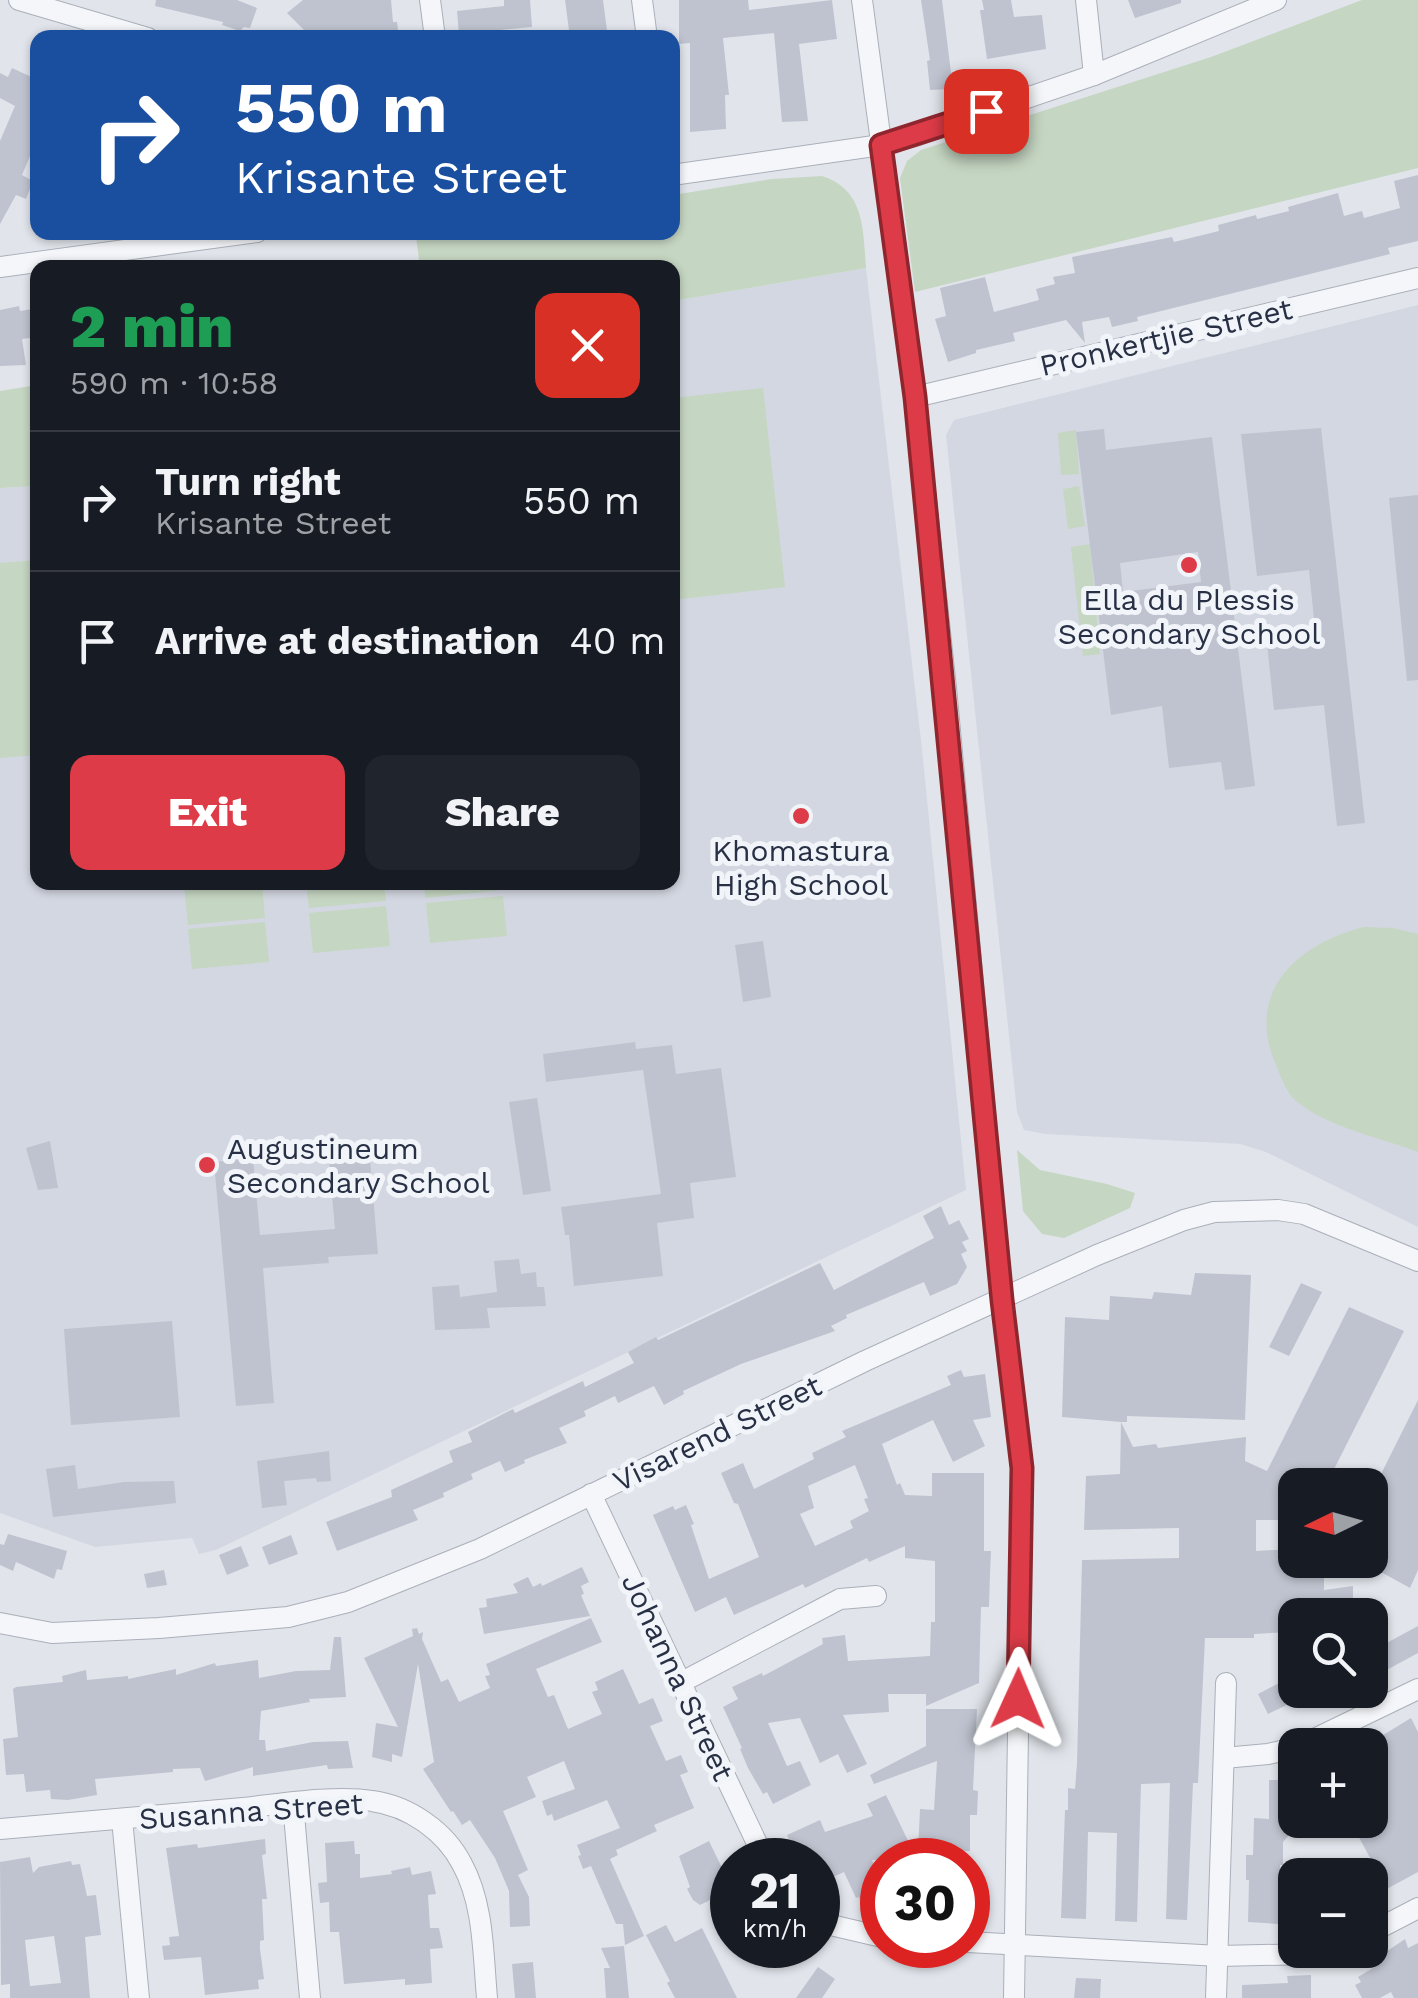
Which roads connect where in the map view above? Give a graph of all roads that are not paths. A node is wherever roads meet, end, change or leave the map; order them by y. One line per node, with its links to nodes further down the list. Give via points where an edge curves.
1 (19, 0): 7 (street)
2 (430, 0): 8 (street)
3 (642, 0): 9 (street)
4 (862, 0): 11 (street)
5 (1086, 0): 10 (street)
6 (1276, 0): 10 (street)
7 (121, 30)
8 (434, 30)
9 (646, 30)
10 (1094, 75): 11 (street)
11 (881, 145): 12 (street); 18 (street)
12 (680, 174)
13 (195, 240): 14 (street)
14 (51, 260)
15 (30, 263): 16 (street)
16 (0, 267)
17 (1418, 278): 18 (street, Pronkertjie Street)
18 (915, 397): 20 (street)
19 (1418, 1261): 20 (street, Visarend Street, via 1304,1214 1214,1212 1097,1255)
20 (1002, 1300): 21 (street, Visarend Street); 37 (street, via 1022,1468)
21 (591, 1494): 23 (street, Visarend Street, via 464,1556 288,1618 52,1633); 24 (street, Johanna Street)
22 (876, 1596): 24 (street, via 840,1599)
23 (0, 1623)
24 (680, 1683): 33 (street, Johanna Street)
25 (1226, 1683): 29 (street)
26 (1418, 1689): 27 (street)
27 (1337, 1728)
28 (1278, 1752): 29 (street)
29 (1224, 1758): 39 (street)
30 (293, 1803): 31 (street, Susanna Street); 41 (street); 42 (street, Susanna Street, via 371,1800 430,1825 462,1863 474,1892)
31 (122, 1819): 32 (street, Susanna Street); 40 (street)
32 (0, 1829)
33 (754, 1838)
34 (1418, 1908): 35 (street)
35 (1388, 1924)
36 (990, 1943): 37 (street)
37 (1016, 1945): 39 (street); 43 (street)
38 (1278, 1955): 39 (street)
39 (1218, 1956): 44 (street)
40 (138, 1998)
41 (310, 1998)
42 (487, 1998)
43 (1014, 1998)
44 (1216, 1998)

